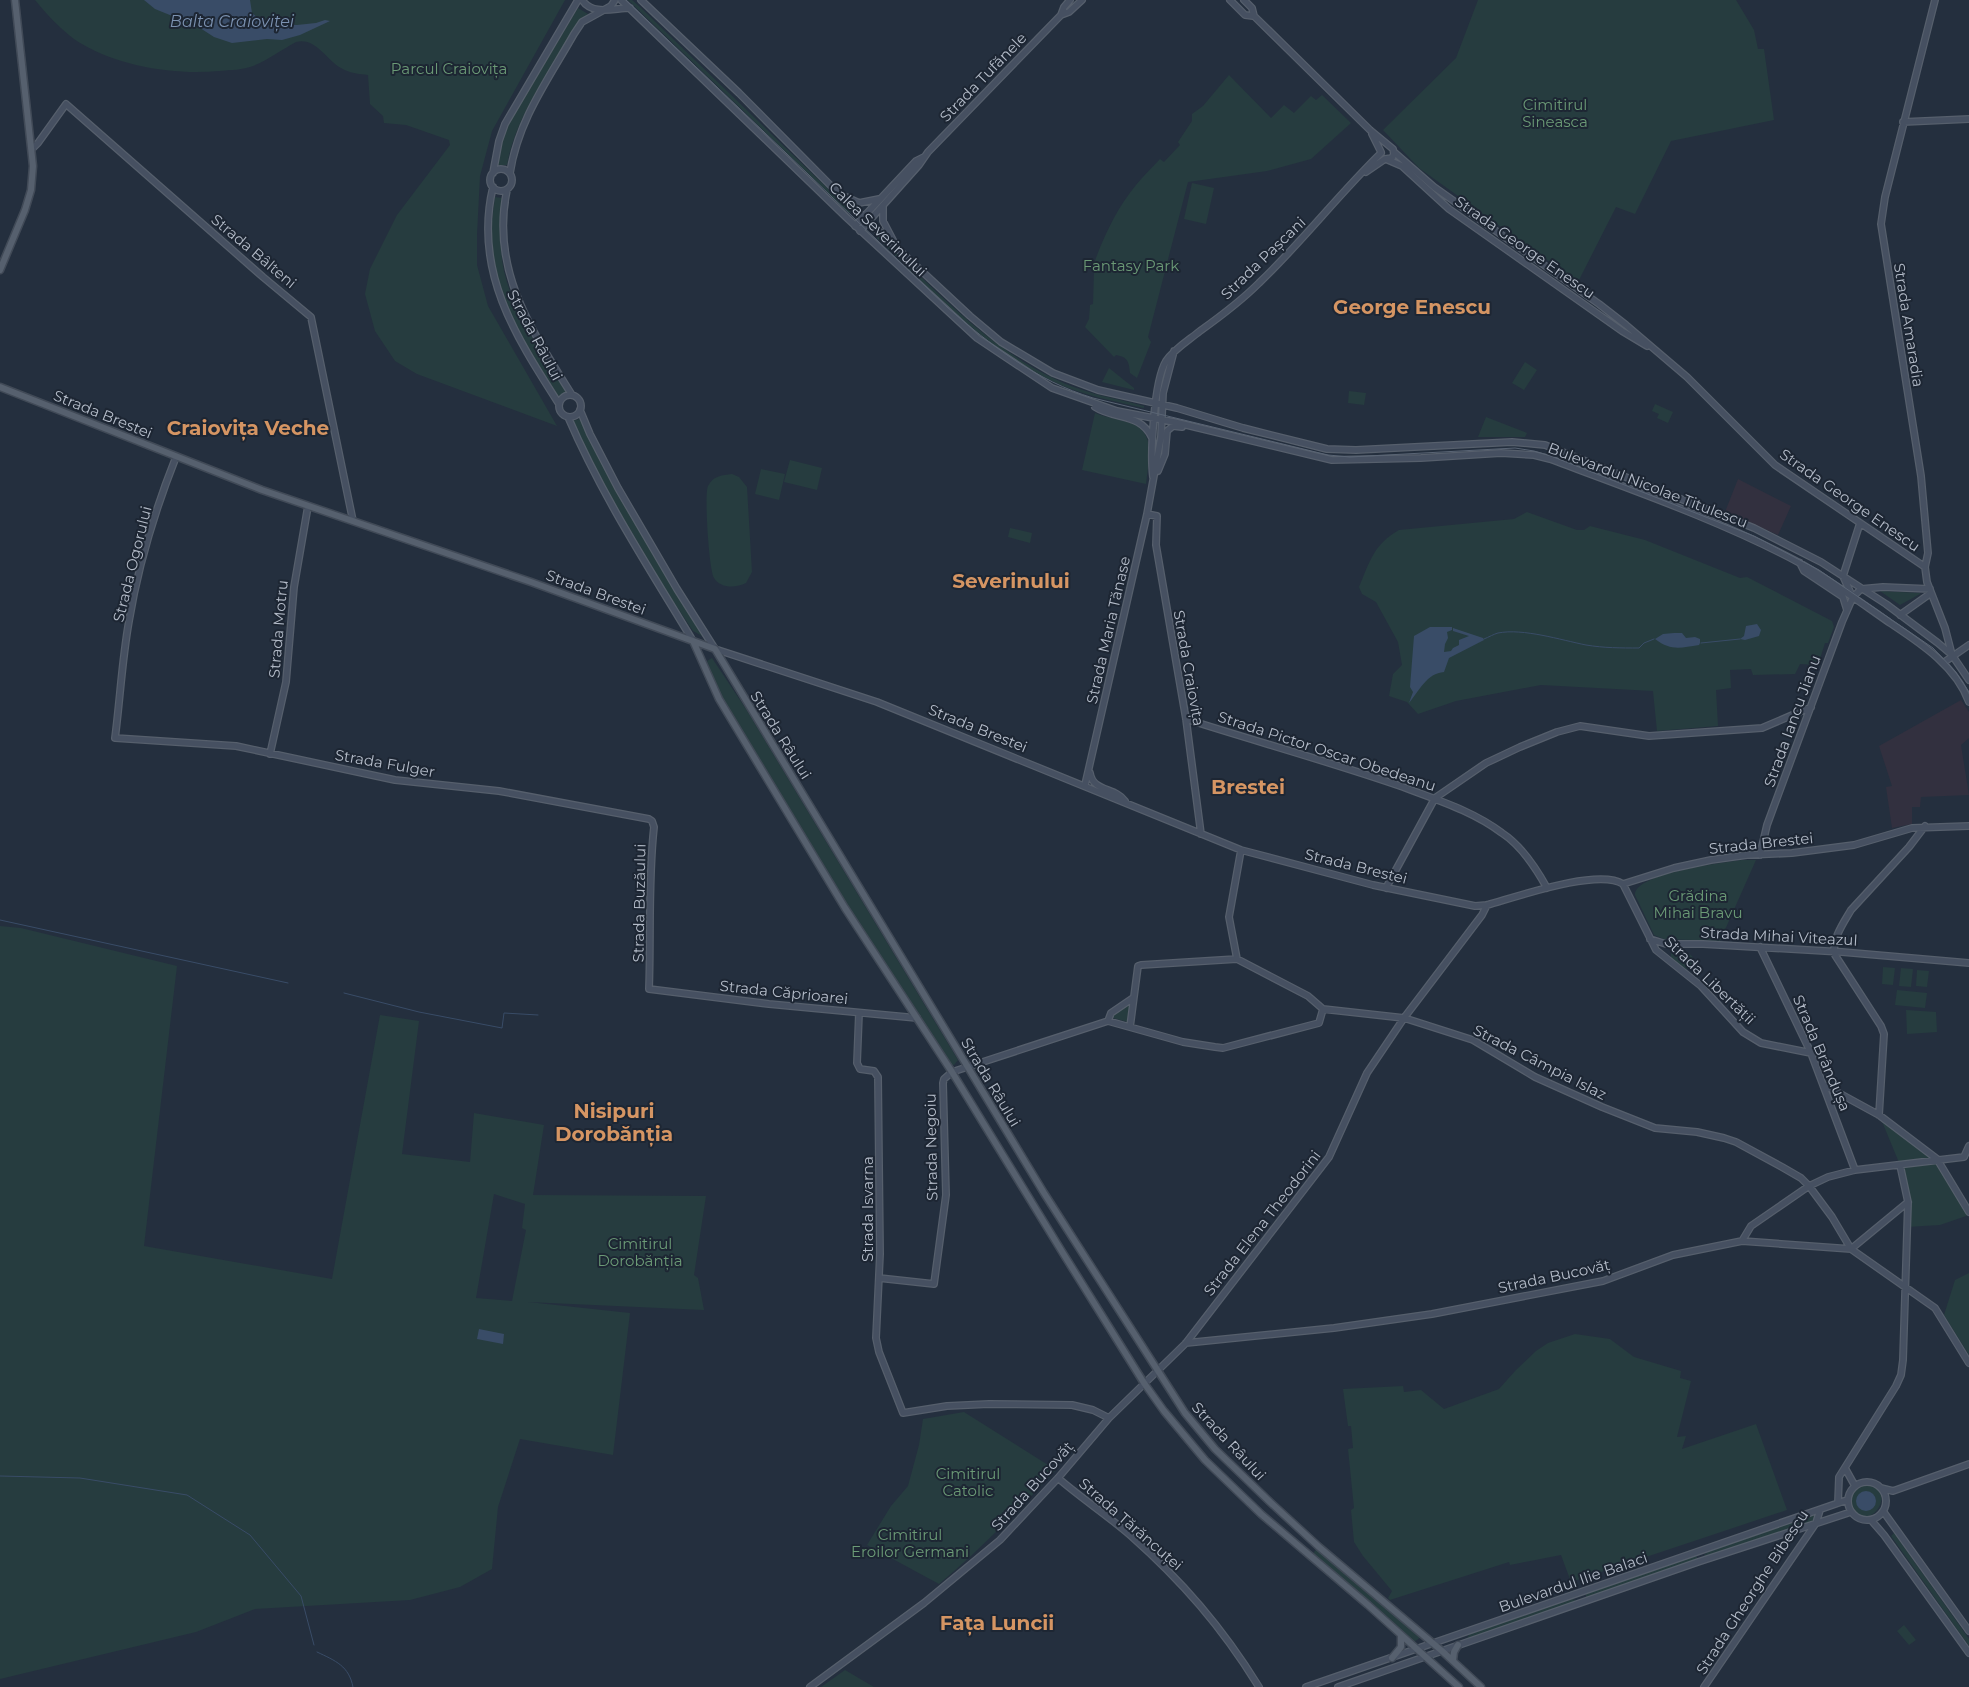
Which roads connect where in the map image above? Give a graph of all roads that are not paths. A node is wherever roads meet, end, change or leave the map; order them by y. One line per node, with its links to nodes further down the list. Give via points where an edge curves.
1 (15, 0): 19 (main road)
2 (578, 0): 25 (street, Strada Râului, via 505,124)
3 (582, 0): 13 (street, via 590,8)
4 (615, 0): 13 (street, Strada Râului)
5 (620, 0): 12 (street, Calea Severinului)
6 (641, 0): 29 (street, Calea Severinului)
7 (1070, 0): 14 (street)
8 (1082, 0): 14 (street, via 1069,12)
9 (1230, 0): 15 (street, Strada George Enescu, via 1245,15)
10 (1244, 0): 15 (street, Strada George Enescu, via 1252,8)
11 (1935, 0): 17 (street, Strada Amaradia)
12 (630, 8): 13 (street); 34 (street, Calea Severinului)
13 (604, 10): 24 (street, Strada Râului, via 582,22 525,118 513,151)
14 (1060, 15): 22 (street, Strada Tufănele)
15 (1253, 16): 18 (street, Strada George Enescu)
16 (1969, 119): 17 (street)
17 (1903, 122): 56 (street, Strada Amaradia, via 1884,197 1881,224 1917,449 1928,548)
18 (1370, 130): 20 (street, Strada George Enescu); 21 (street, Strada George Enescu)
19 (32, 149): 37 (main road, via 31,190); 53 (street, Strada Bâlteni, via 66,104 311,317)
20 (1392, 149): 21 (street, Strada Pașcani, via 1383,148); 23 (street, via 1392,158); 38 (street, Strada George Enescu, via 1434,187 1599,304)
21 (1381, 152): 23 (street, Strada George Enescu); 26 (street, Strada Pașcani)
22 (924, 157): 30 (street, Strada Tufănele, via 916,161); 31 (street, Strada Tufănele)
23 (1387, 160): 26 (street, Strada Pașcani); 38 (street, Strada George Enescu, via 1402,166 1449,209 1622,331)
24 (510, 172): 25 (street, via 500,169); 28 (street, Strada Râului, via 512,182)
25 (493, 173): 27 (street, Strada Râului, via 490,180)
26 (1362, 173): 43 (street, Strada Pașcani, via 1258,284 1174,352 1164,367)
27 (493, 187): 28 (street); 42 (street, Strada Râului, via 488,206 489,254 498,293 512,324)
28 (507, 190): 40 (street, Strada Râului, via 504,244 508,270 527,320)
29 (840, 194): 30 (street, via 859,203); 32 (street, Calea Severinului)
30 (879, 199): 32 (street, Strada Tufănele)
31 (883, 206): 33 (street, Strada Tufănele); 36 (street, via 883,221)
32 (864, 216): 33 (street, Calea Severinului); 34 (street, Strada Tufănele)
33 (870, 220): 35 (street, Strada Tufănele); 36 (street, Calea Severinului)
34 (855, 226): 35 (street, Calea Severinului)
35 (860, 230): 41 (street, Calea Severinului, via 982,343 1052,388)
36 (895, 244): 43 (street, Calea Severinului, via 981,326 1028,359 1084,386)
37 (0, 270)
38 (1653, 349): 54 (street, Strada George Enescu, via 1687,377 1775,464)
39 (0, 387): 49 (main road, Strada Brestei)
40 (572, 395): 42 (street, Strada Râului, via 563,397); 44 (street, Strada Râului, via 580,401)
41 (1089, 402): 46 (street, Calea Severinului); 48 (street, via 1105,412 1141,423)
42 (559, 404): 45 (street, Strada Râului, via 561,414)
43 (1159, 404): 46 (street, Strada Maria Tănase); 57 (street, Bulevardul Nicolae Titulescu, via 1327,448 1356,450 1512,442 1545,445 1754,528)
44 (580, 410): 45 (street, via 576,416); 65 (street, Strada Râului, via 618,488)
45 (568, 417): 63 (street, Strada Râului, via 605,493)
46 (1158, 419): 47 (street, Bulevardul Nicolae Titulescu); 48 (street, Strada Maria Tănase); 50 (street, Strada Maria Tănase, via 1159,452)
47 (1190, 427): 50 (street, via 1173,426 1169,429 1165,454); 55 (street, Bulevardul Nicolae Titulescu, via 1332,460 1501,453 1534,455 1714,523)
48 (1154, 441): 50 (street, Strada Maria Tănase)
49 (176, 457): 51 (main road, Strada Brestei); 75 (street, Strada Ogorului, via 134,595)
50 (1154, 479): 52 (street, Strada Maria Tănase)
51 (308, 506): 53 (main road, Strada Brestei); 76 (street, Strada Motru, via 294,587 286,682)
52 (1147, 514): 74 (street, Strada Craiovița, via 1157,516 1156,545); 77 (street, Strada Maria Tănase)
53 (353, 521): 63 (main road, Strada Brestei)
54 (1860, 523): 56 (street, Strada George Enescu); 57 (street)
55 (1800, 563): 60 (street, Bulevardul Nicolae Titulescu); 61 (street, via 1804,571 1843,597)
56 (1925, 567): 59 (street, Strada Amaradia)
57 (1843, 576): 58 (street, Bulevardul Nicolae Titulescu); 60 (street, Bulevardul Nicolae Titulescu)
58 (1861, 589): 59 (street); 60 (street); 62 (street, Bulevardul Nicolae Titulescu)
59 (1930, 591): 62 (street); 67 (street, Strada Amaradia)
60 (1853, 597): 61 (street, Strada Iancu Jianu); 68 (street, Bulevardul Nicolae Titulescu)
61 (1847, 610): 73 (street, Strada Iancu Jianu)
62 (1900, 615): 67 (street, Bulevardul Nicolae Titulescu)
63 (693, 641): 65 (main road, Strada Brestei); 100 (main road, Strada Râului, via 719,699 845,908)
64 (1969, 644): 67 (street)
65 (715, 649): 66 (street, Strada Brestei); 69 (main road, Strada Râului)
66 (732, 654): 69 (street, via 725,660); 78 (street, Strada Brestei, via 877,702)
67 (1952, 655): 68 (street); 70 (street, Bulevardul Nicolae Titulescu)
68 (1943, 663): 71 (street, Bulevardul Nicolae Titulescu)
69 (725, 667): 105 (main road, Strada Râului)
70 (1969, 680)
71 (1968, 696): 72 (street, Bulevardul Nicolae Titulescu)
72 (1969, 702)
73 (1811, 707): 79 (street, via 1762,728 1649,736 1587,726 1573,727 1486,763); 86 (street, Strada Iancu Jianu, via 1767,826)
74 (1186, 719): 79 (street, Strada Pictor Oscar Obedeanu); 84 (street, Strada Craiovița)
75 (115, 738): 76 (street, Strada Fulger, via 221,745)
76 (270, 754): 81 (street, Strada Fulger, via 395,780 499,791)
77 (1089, 768): 78 (street, Strada Maria Tănase); 80 (street, via 1093,784 1120,795)
78 (1085, 785): 80 (street, Strada Brestei)
79 (1435, 798): 88 (street); 89 (street, Strada Pictor Oscar Obedeanu, via 1502,832 1521,850)
80 (1126, 802): 84 (street, Strada Brestei)
81 (650, 819): 96 (street, Strada Buzăului, via 654,827 649,871)
82 (1925, 826): 83 (street, Strada Brestei); 86 (street, Strada Brestei, via 1854,845); 93 (street, via 1910,847 1851,910 1838,934)
83 (1969, 826)
84 (1201, 834): 85 (street, Strada Brestei)
85 (1241, 850): 88 (street, Strada Brestei); 94 (street, via 1229,918)
86 (1760, 854): 87 (street, Strada Brestei, via 1694,863)
87 (1623, 884): 89 (street, Strada Brestei, via 1602,878); 91 (street)
88 (1386, 888): 90 (street, Strada Brestei, via 1475,906)
89 (1547, 888): 90 (street, Strada Brestei)
90 (1487, 905): 101 (street, Strada Elena Theodorini)
91 (1650, 939): 92 (street, Strada Mihai Viteazul, via 1666,944); 104 (street, Strada Libertății, via 1663,957 1700,986 1743,1032 1761,1043)
92 (1760, 947): 93 (street, Strada Mihai Viteazul); 104 (street, Strada Brândușa)
93 (1834, 952): 95 (street, Strada Mihai Viteazul); 108 (street, via 1882,1026)
94 (1237, 958): 97 (street, via 1138,966); 98 (street, via 1308,996)
95 (1969, 963)
96 (649, 989): 99 (street, Strada Căprioarei)
97 (1133, 998): 102 (street, via 1111,1013); 103 (street)
98 (1323, 1009): 101 (street, Strada Câmpia Islaz); 103 (street, via 1319,1023 1223,1048 1183,1042)
99 (859, 1013): 100 (street, Strada Căprioarei); 118 (street, Strada Isvarna, via 857,1063 860,1069 874,1071 878,1077)
100 (917, 1018): 106 (main road, Strada Râului)
101 (1404, 1018): 113 (street, Strada Câmpia Islaz, via 1473,1040 1535,1077 1655,1128 1697,1132 1736,1142 1801,1178); 120 (street, Strada Elena Theodorini, via 1367,1073 1329,1157)
102 (1108, 1021): 103 (street); 105 (street)
103 (1130, 1027)
104 (1811, 1053): 107 (street, Strada Brândușa)
105 (967, 1066): 106 (street); 122 (main road, Strada Râului)
106 (952, 1072): 118 (street, Strada Negoiu, via 943,1083 946,1195 934,1284); 123 (main road, Strada Râului)
107 (1824, 1085): 108 (street); 112 (street, Strada Brândușa)
108 (1879, 1115): 110 (street)
109 (1969, 1146): 110 (street, via 1964,1157)
110 (1937, 1160): 111 (street); 115 (street)
111 (1900, 1165): 112 (street); 114 (street)
112 (1855, 1170): 113 (street)
113 (1809, 1186): 116 (street, via 1750,1226); 117 (street, Strada Câmpia Islaz)
114 (1908, 1202): 117 (street); 119 (street)
115 (1969, 1212)
116 (1742, 1241): 117 (street, Strada Bucovăț); 120 (street, Strada Bucovăț, via 1673,1255 1603,1281 1432,1314)
117 (1851, 1249): 119 (street, Strada Câmpia Islaz)
118 (879, 1278): 124 (street, Strada Isvarna, via 876,1338 903,1414 947,1406 1072,1405)
119 (1906, 1288): 121 (street, Strada Câmpia Islaz, via 1935,1308); 126 (street, via 1900,1375 1887,1402)
120 (1186, 1343): 122 (street, Strada Elena Theodorini)
121 (1969, 1363)
122 (1157, 1371): 123 (street, Strada Elena Theodorini); 142 (main road, Strada Râului, via 1195,1427 1237,1471)
123 (1144, 1383): 124 (street, Strada Bucovăț); 141 (main road, Strada Râului, via 1181,1434 1234,1489)
124 (1110, 1418): 127 (street, Strada Bucovăț)
125 (1969, 1464): 130 (street)
126 (1845, 1468): 128 (street); 133 (street, via 1840,1477)
127 (1058, 1478): 150 (street, Strada Bucovăț, via 972,1565); 151 (street, Strada Țărăncuței, via 1129,1535 1192,1595 1236,1651)
128 (1855, 1486): 129 (street, via 1871,1482); 131 (street)
129 (1880, 1487): 130 (street); 132 (street)
130 (1893, 1490): 132 (street)
131 (1847, 1500): 133 (street, Bulevardul Ilie Balaci); 136 (street)
132 (1886, 1500): 135 (street)
133 (1838, 1503): 134 (street, Bulevardul Ilie Balaci)
134 (1820, 1510): 137 (street); 139 (street, Strada Gheorghe Bibescu); 142 (street, Bulevardul Ilie Balaci)
135 (1883, 1510): 138 (street); 140 (street)
136 (1851, 1512): 137 (street, Bulevardul Ilie Balaci); 138 (street, via 1858,1518)
137 (1823, 1520): 139 (street, Bulevardul Ilie Balaci)
138 (1871, 1520): 146 (street)
139 (1816, 1523): 143 (street, Bulevardul Ilie Balaci); 156 (street, Strada Gheorghe Bibescu)
140 (1969, 1631)
141 (1401, 1635): 144 (main road, Strada Râului); 148 (main road, via 1401,1647)
142 (1433, 1644): 144 (street, Bulevardul Ilie Balaci); 145 (main road, Strada Râului)
143 (1458, 1645): 145 (street, Bulevardul Ilie Balaci); 149 (main road)
144 (1417, 1650): 147 (main road, Strada Râului); 148 (street, Bulevardul Ilie Balaci)
145 (1442, 1651): 147 (street, Bulevardul Ilie Balaci); 149 (main road, Strada Râului)
146 (1969, 1653)
147 (1425, 1657): 153 (street, Bulevardul Ilie Balaci); 154 (main road, Strada Râului)
148 (1392, 1658): 152 (street, Bulevardul Ilie Balaci)
149 (1453, 1661): 155 (main road, Strada Râului)
150 (810, 1687)
151 (1259, 1687)
152 (1306, 1687)
153 (1338, 1687)
154 (1459, 1687)
155 (1480, 1687)
156 (1704, 1687)

